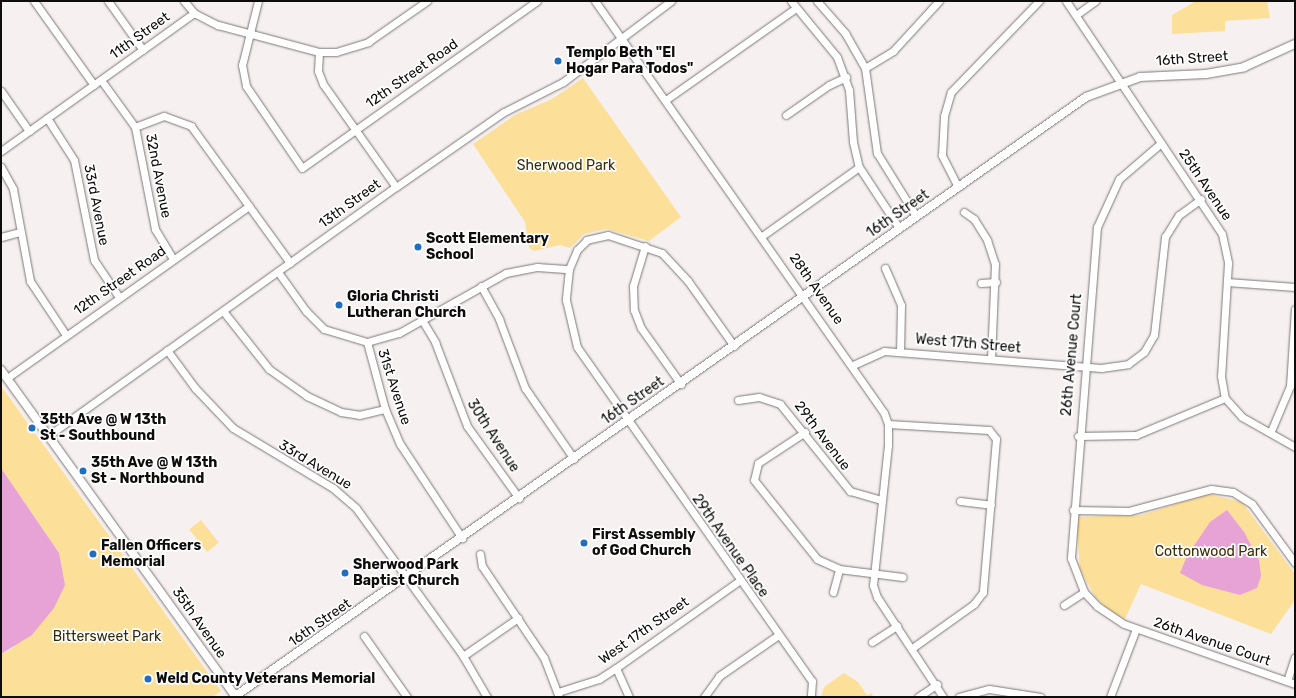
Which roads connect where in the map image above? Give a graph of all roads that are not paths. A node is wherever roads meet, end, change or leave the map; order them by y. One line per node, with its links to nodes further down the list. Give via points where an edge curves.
1 (34, 1): 27 (street)
2 (108, 1): 21 (street)
3 (184, 1): 16 (street)
4 (258, 1): 18 (street)
5 (426, 1): 22 (street, via 361,46 341,52)
6 (594, 1): 19 (street, 28th Avenue)
7 (671, 1): 19 (street, 13th Street)
8 (791, 1): 15 (street)
9 (817, 1): 23 (street, via 845,33)
10 (939, 1): 23 (street, via 893,51)
11 (1039, 1): 40 (street, via 951,92 944,116 942,155)
12 (1066, 1): 17 (street, 25th Avenue)
13 (1095, 1): 17 (street)
14 (536, 2): 33 (street, 12th Street Road)
15 (796, 8): 24 (street, via 829,46); 29 (street)
16 (194, 13): 18 (street, via 218,25); 21 (street, 11th Street)
17 (1076, 15): 26 (street, 25th Avenue)
18 (249, 34): 22 (street); 33 (street, 12th Street Road, via 242,65 246,86 302,168)
19 (621, 37): 29 (street, 28th Avenue); 39 (street, 13th Street, via 562,82 504,112)
20 (1295, 44): 26 (main road, 16th Street, via 1263,61 1226,72 1154,74)
21 (143, 50): 25 (street, 11th Street)
22 (318, 52): 33 (street, via 320,78)
23 (865, 68): 44 (street, via 877,153)
24 (846, 78): 30 (street, via 829,84); 38 (street, via 853,142)
25 (101, 80): 27 (street, 11th Street); 32 (street, 32nd Avenue)
26 (1123, 82): 35 (street, 25th Avenue); 40 (main road, 16th Street, via 1087,96)
27 (94, 85): 31 (street)
28 (1, 91): 34 (street)
29 (667, 99): 48 (street, 28th Avenue)
30 (786, 115)
31 (47, 118): 34 (street); 61 (street, 33rd Avenue, via 74,160 94,260)
32 (135, 127): 42 (street, via 164,116 191,126); 50 (street, 32nd Avenue, via 155,229)
33 (356, 130): 39 (street)
34 (30, 131): 36 (street)
35 (1161, 143): 41 (street, 25th Avenue); 72 (street, 26th Avenue Court, via 1119,179 1100,213 1092,261)
36 (1, 151)
37 (1, 167): 46 (street, via 13,189)
38 (859, 167): 45 (street); 48 (street)
39 (396, 187): 51 (street, 13th Street)
40 (958, 187): 44 (main road, 16th Street)
41 (1202, 199): 56 (street, 25th Avenue, via 1222,234); 72 (street, West 17th Street, via 1179,215 1165,236 1157,319 1149,346 1128,364)
42 (249, 206): 50 (street, 12th Street Road); 51 (street)
43 (964, 212): 55 (street, via 974,219 987,240 994,259)
44 (916, 216): 45 (main road, 16th Street)
45 (899, 228): 60 (main road, 16th Street)
46 (20, 232): 47 (street); 65 (street, via 30,281)
47 (1, 236)
48 (762, 236): 60 (street, 28th Avenue)
49 (645, 246): 53 (street, via 597,236 580,246); 67 (street, via 674,263); 75 (street, via 633,286 634,310 642,328)
50 (173, 259): 61 (street, 12th Street Road)
51 (290, 263): 54 (street, 13th Street)
52 (885, 268): 69 (street, via 901,305)
53 (569, 270): 58 (street, via 520,269); 79 (street, via 566,300 572,335 585,361)
54 (278, 272): 63 (street, 13th Street); 66 (street, 31st Avenue, via 306,311 324,329)
55 (996, 282): 57 (street); 70 (street)
56 (1227, 282): 59 (street); 76 (street, 25th Avenue, via 1220,376)
57 (981, 283)
58 (481, 286): 64 (street); 86 (street, via 499,319 525,388)
59 (1295, 287)
60 (804, 296): 67 (main road, 16th Street); 71 (street, 28th Avenue)
61 (119, 297): 65 (street, 12th Street Road)
62 (1295, 309): 81 (street, via 1290,386)
63 (223, 311): 68 (street, 13th Street); 78 (street, via 269,369 307,396 341,412 359,414)
64 (422, 320): 66 (street, via 399,333); 87 (street, 30th Avenue, via 435,342 468,426)
65 (66, 335): 74 (street, 12th Street Road)
66 (367, 342): 78 (street, 31st Avenue)
67 (734, 346): 75 (main road, 16th Street)
68 (167, 350): 83 (street, 13th Street); 97 (street, 33rd Avenue, via 195,388 233,428 348,500)
69 (900, 351): 70 (street, West 17th Street); 71 (street, West 17th Street, via 875,353)
70 (991, 358): 72 (street, West 17th Street)
71 (853, 365): 80 (street, 28th Avenue)
72 (1084, 367): 84 (street, 26th Avenue Court)
73 (1, 370): 74 (main road, 35th Avenue)
74 (7, 378): 83 (main road, 35th Avenue)
75 (680, 384): 79 (main road, 16th Street)
76 (1225, 398): 81 (street, 25th Avenue, via 1242,417); 84 (street, via 1136,435)
77 (738, 400): 82 (street, 29th Avenue, via 759,397 780,404)
78 (385, 409): 92 (street, 31st Avenue, via 405,454)
79 (627, 421): 86 (main road, 16th Street); 99 (street, 29th Avenue Place)
80 (888, 424): 88 (street); 90 (street, via 989,430 994,435)
81 (1272, 431): 85 (street, 25th Avenue)
82 (805, 432): 88 (street, 29th Avenue, via 850,491); 95 (street, via 758,463 754,480 806,550)
83 (48, 435): 117 (main road, 35th Avenue)
84 (1078, 436): 91 (street, 26th Avenue Court)
85 (1295, 446)
86 (574, 459): 87 (main road, 16th Street)
87 (519, 498): 92 (main road, 16th Street)
88 (882, 500): 96 (street)
89 (960, 501): 90 (street)
90 (991, 505): 109 (street, via 983,592 979,599)
91 (1073, 510): 94 (street, via 1129,511 1211,489 1233,492 1252,504); 101 (street, 26th Avenue Court, via 1071,558)
92 (462, 538): 97 (main road, 16th Street)
93 (480, 554): 103 (street, via 482,566)
94 (1294, 562)
95 (839, 568): 96 (street); 100 (street)
96 (872, 572): 98 (street); 104 (street, via 877,597)
97 (407, 577): 110 (street, 33rd Avenue); 117 (main road, 16th Street)
98 (902, 577)
99 (739, 581): 107 (street, 29th Avenue Place); 112 (street, West 17th Street)
100 (833, 592)
101 (1084, 592): 102 (street); 105 (street, 26th Avenue Court, via 1110,616)
102 (1064, 605)
103 (518, 618): 110 (street); 116 (street, via 544,658)
104 (896, 626): 108 (street); 109 (street)
105 (1136, 629): 113 (street, 26th Avenue Court); 127 (street)
106 (364, 636): 118 (street)
107 (777, 636): 121 (street, via 719,676); 122 (street, 29th Avenue Place, via 813,685)
108 (872, 642)
109 (912, 648): 114 (street)
110 (463, 656): 119 (street, 33rd Avenue)
111 (1295, 657): 113 (street)
112 (616, 668): 116 (street, West 17th Street, via 598,679); 120 (street)
113 (1287, 681): 115 (street, 26th Avenue Court)
114 (937, 684): 123 (street); 124 (street)
115 (1295, 684)
116 (559, 694)
117 (235, 697)
118 (408, 697)
119 (487, 697)
120 (629, 697)
121 (704, 697)
122 (811, 697)
123 (918, 697)
124 (943, 697)
125 (959, 697): 126 (street, via 989,689)
126 (1040, 697)
127 (1110, 697)

